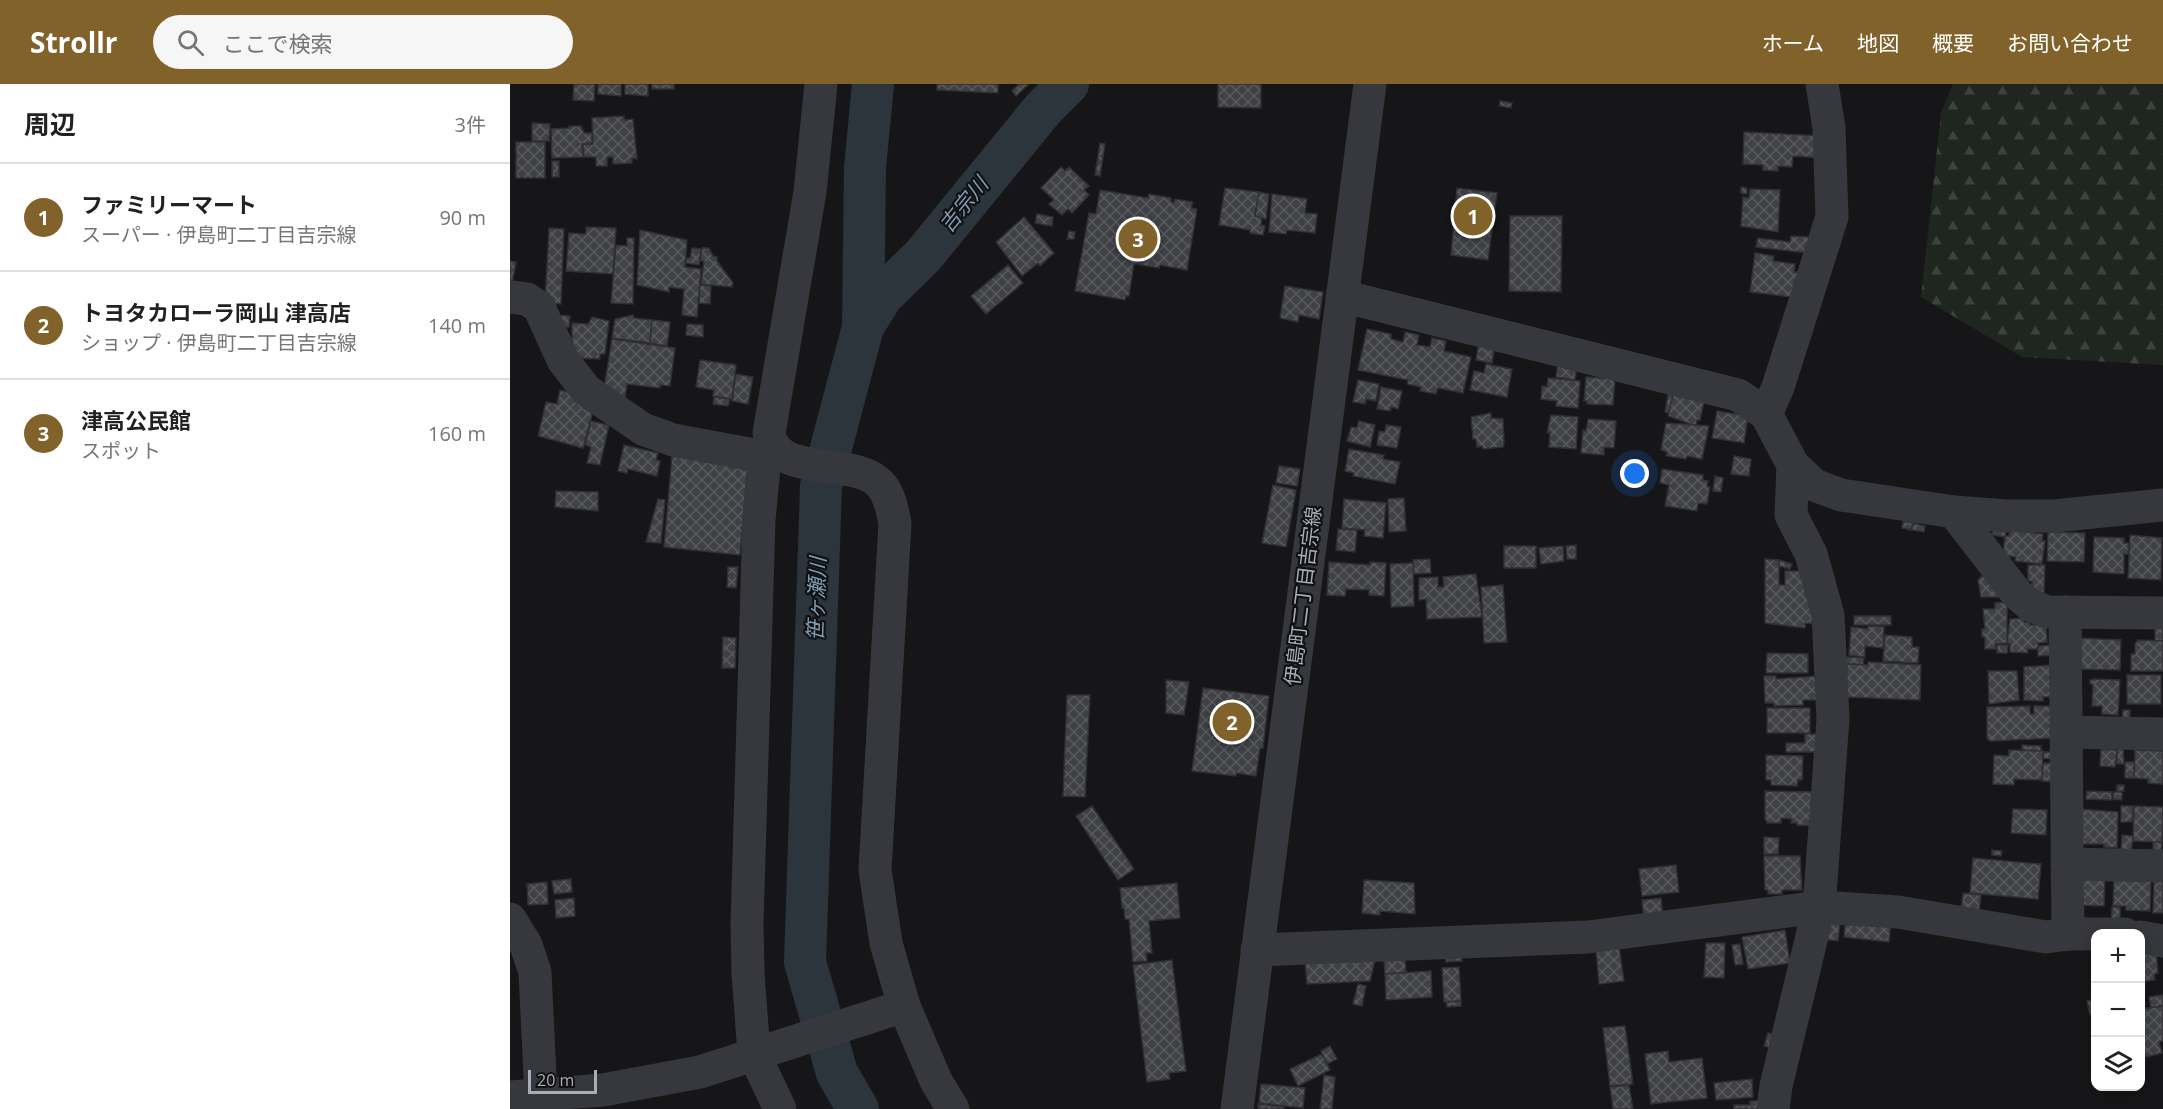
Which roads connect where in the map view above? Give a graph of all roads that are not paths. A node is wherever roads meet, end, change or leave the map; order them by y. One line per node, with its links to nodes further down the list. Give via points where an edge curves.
1 (821, 84): 7 (street, via 810,192 769,432)
2 (1370, 84): 4 (street, 伊島町二丁目吉宗線)
3 (1822, 84): 6 (street, via 1829,128 1832,217)
4 (1342, 296): 6 (street, via 1738,395); 23 (street, 伊島町二丁目吉宗線)
5 (510, 297): 7 (street, via 527,298 539,307 563,360 586,390 643,429 673,440)
6 (1766, 414): 8 (street)
7 (775, 454): 24 (street, via 866,475 881,484 890,500 895,523 875,870); 25 (street, via 759,520 747,924)
8 (1793, 465): 10 (street, via 1815,485 1841,495); 17 (street, via 1791,515 1811,554 1828,615 1833,719)
9 (2163, 505): 10 (street, via 2055,516)
10 (1954, 512): 11 (street, via 2017,594 2047,612)
11 (2065, 612): 12 (street); 13 (street)
12 (2163, 613)
13 (2066, 732): 14 (street); 15 (street)
14 (2163, 734)
15 (2067, 864): 16 (street); 19 (street)
16 (2163, 866)
17 (1819, 907): 19 (street, via 1898,912 2046,937); 23 (street, via 1588,937); 30 (street)
18 (510, 919): 26 (street, via 526,945 535,972)
19 (2068, 934): 20 (street)
20 (2091, 934)
21 (2145, 938): 22 (street)
22 (2163, 941)
23 (1257, 950): 29 (street, 伊島町二丁目吉宗線)
24 (892, 1010): 25 (street); 28 (street)
25 (758, 1053): 26 (street, via 647,1084); 27 (street)
26 (528, 1100)
27 (780, 1109)
28 (952, 1109)
29 (1237, 1109)
30 (1773, 1109)

